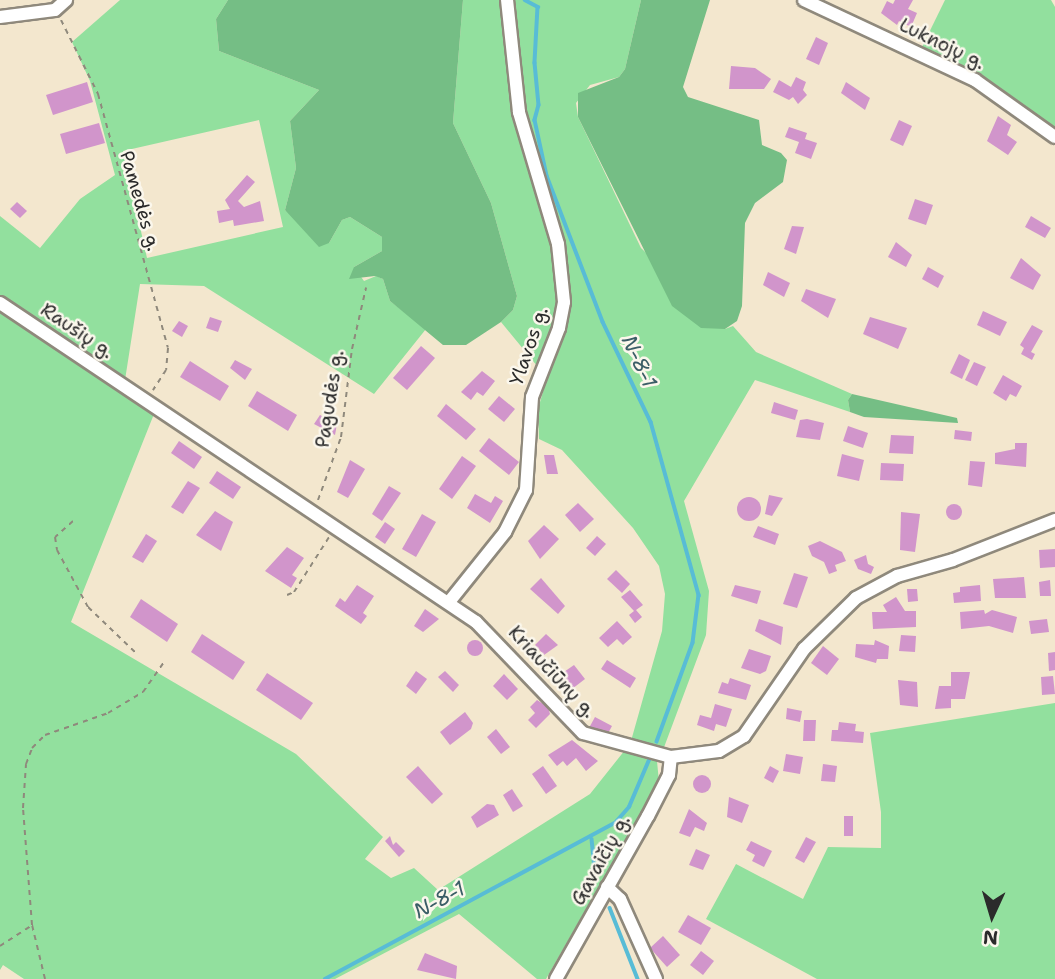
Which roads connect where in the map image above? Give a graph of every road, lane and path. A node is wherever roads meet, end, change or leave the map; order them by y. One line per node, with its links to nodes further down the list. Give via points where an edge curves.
1 (507, 0): 15 (street, Ylavos g., via 519,112 558,244 564,302 559,328 532,397 526,490 505,532)
2 (804, 0): 5 (street, Luknojų g., via 975,80)
3 (62, 5): 4 (street); 9 (path, Pamedės g., via 97,94 168,348 166,370)
4 (0, 17)
5 (1055, 136)
6 (366, 288): 10 (path, Pagudės g., via 352,348 341,437)
7 (0, 303): 8 (street, Raušių g.)
8 (132, 392): 9 (street, Kriaučiūnų g.)
9 (145, 401): 10 (street, Kriaučiūnų g.)
10 (311, 511): 13 (street, Kriaučiūnų g.)
11 (1055, 520): 18 (street, Kriaučiūnų g., via 953,560 897,576 856,598 804,649 744,736 719,751)
12 (73, 521): 16 (path, via 55,537 62,560 88,607)
13 (336, 527): 14 (path, via 294,592); 15 (street, Kriaučiūnų g.)
14 (287, 595)
15 (449, 602): 18 (street, Kriaučiūnų g., via 508,652 583,733)
16 (135, 652)
17 (165, 660): 20 (path, via 143,692 108,713 46,736 32,748 26,764 23,808)
18 (671, 757): 19 (street, Gavaičių g., via 669,775)
19 (607, 887): 23 (street, Gavaičių g.); 24 (street, via 620,899)
20 (32, 925): 21 (path); 22 (path)
21 (0, 946)
22 (45, 979)
23 (556, 979)
24 (656, 979)

